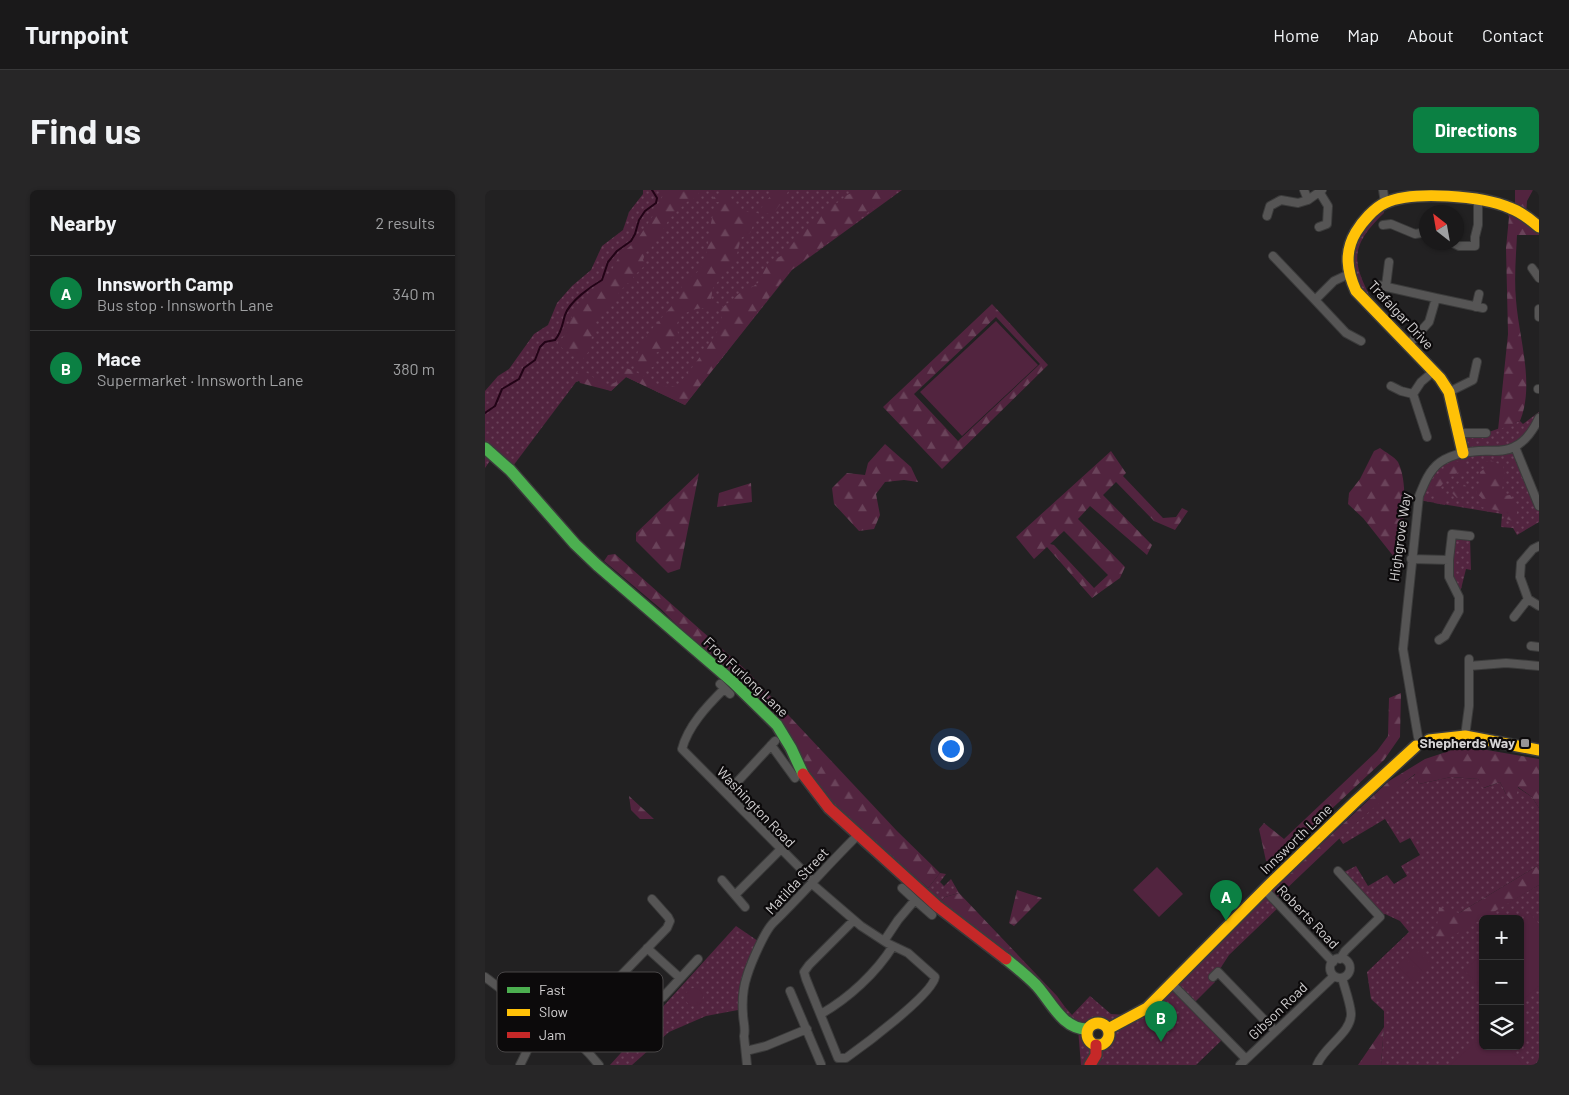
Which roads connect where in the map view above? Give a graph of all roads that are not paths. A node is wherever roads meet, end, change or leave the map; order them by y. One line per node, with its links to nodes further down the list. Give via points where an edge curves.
1 (1304, 190): 5 (street)
2 (1383, 190): 6 (street)
3 (1321, 191): 5 (street); 9 (street, via 1328,206)
4 (1478, 199): 6 (street, Trafalgar Drive, via 1412,197); 10 (street, Trafalgar Drive, via 1504,205); 12 (street, via 1476,248)
5 (1308, 200): 7 (street, via 1297,203 1281,200 1268,205)
6 (1385, 203): 16 (street, Trafalgar Drive, via 1362,221 1353,236 1348,256)
7 (1267, 216)
8 (1388, 222): 11 (street)
9 (1326, 225)
10 (1539, 227)
11 (1419, 233)
12 (1464, 247)
13 (1278, 258): 20 (street)
14 (1389, 262): 19 (street, via 1382,285)
15 (1532, 268): 17 (street)
16 (1349, 274): 20 (street, via 1334,281); 24 (street, Trafalgar Drive, via 1356,291)
17 (1539, 278)
18 (1479, 294): 19 (street, via 1480,308)
19 (1436, 298): 24 (street, via 1429,322)
20 (1315, 300): 23 (street)
21 (1539, 309): 22 (street)
22 (1539, 317)
23 (1355, 341)
24 (1408, 345): 26 (street, Trafalgar Drive)
25 (1477, 362): 28 (street, via 1473,380)
26 (1434, 371): 28 (street, Trafalgar Drive); 29 (street)
27 (1391, 386): 29 (street)
28 (1449, 392): 32 (street, Trafalgar Drive)
29 (1413, 394): 31 (street)
30 (1539, 418): 34 (street, via 1531,432)
31 (1428, 432)
32 (1459, 433): 33 (street); 36 (street, Trafalgar Drive)
33 (1485, 433)
34 (1515, 447): 36 (street, Highgrove Way); 37 (street)
35 (485, 448): 54 (street, Frog Furlong Lane, via 510,470 597,565 733,682 777,725 816,794)
36 (1463, 453): 41 (street, Highgrove Way, via 1434,467 1425,480 1419,496)
37 (1535, 488): 38 (street)
38 (1539, 506)
39 (1470, 536): 42 (street, via 1448,534)
40 (1539, 546): 43 (street, via 1521,563 1519,577)
41 (1411, 559): 42 (street); 50 (street, Highgrove Way, via 1403,649)
42 (1449, 560): 46 (street, via 1449,577 1459,597 1459,611)
43 (1528, 599): 44 (street); 45 (street)
44 (1539, 606)
45 (1514, 617)
46 (1445, 639)
47 (1539, 666): 49 (street, via 1469,663)
48 (724, 689): 53 (street, Washington Road, via 685,735 682,749)
49 (1465, 736): 50 (street); 51 (street)
50 (1421, 741): 60 (street, Innsworth Lane)
51 (1539, 750)
52 (795, 778): 53 (street, via 773,743)
53 (727, 793): 55 (street, Washington Road)
54 (859, 834): 58 (street, Matilda Street); 84 (street, Frog Furlong Lane, via 937,906 1021,971 1065,1021 1078,1029)
55 (780, 850): 58 (street, Washington Road); 61 (street)
56 (1339, 871): 71 (street, via 1380,917)
57 (722, 880): 61 (street)
58 (812, 882): 66 (street, Washington Road); 88 (street, Matilda Street, via 775,921 749,970 743,998)
59 (903, 888): 63 (street)
60 (1265, 890): 71 (street, Roberts Road); 78 (street, Innsworth Lane)
61 (735, 895): 64 (street)
62 (652, 899): 69 (street, via 670,921)
63 (915, 900): 65 (street); 67 (street)
64 (745, 907)
65 (932, 914)
66 (854, 920): 67 (street, Washington Road); 82 (street, via 804,972)
67 (884, 940): 68 (street, Washington Road)
68 (893, 946): 82 (street, via 879,965 839,1004); 82 (street, Washington Road, via 908,953 935,976 932,986 897,1019 846,1058 839,1058)
69 (647, 948): 72 (street); 76 (street)
70 (698, 959): 76 (street)
71 (1337, 960): 73 (street, via 1330,969); 77 (street, via 1347,961 1351,968)
72 (624, 972)
73 (1334, 976): 77 (street); 86 (street, Gibson Road)
74 (485, 977): 79 (street)
75 (1213, 977): 86 (street, via 1218,972)
76 (680, 978): 81 (street)
77 (1342, 978): 97 (street, via 1351,1013 1349,1024 1325,1050)
78 (1172, 984): 85 (street, Innsworth Lane, via 1138,1016); 91 (street)
79 (497, 987)
80 (790, 991): 83 (street)
81 (663, 997)
82 (821, 1014)
83 (807, 1029): 88 (street); 93 (street)
84 (1087, 1029): 85 (street, via 1098,1023); 87 (street, via 1087,1038)
85 (1108, 1029): 87 (street, via 1107,1039)
86 (1275, 1031): 91 (street, Gibson Road)
87 (1096, 1045): 96 (street, via 1096,1055)
88 (746, 1051): 95 (street, Matilda Street)
89 (526, 1052): 94 (street)
90 (587, 1052): 92 (street)
91 (1243, 1062)
92 (597, 1064)
93 (821, 1064)
94 (520, 1065)
95 (747, 1065)
96 (1090, 1065)
97 (1317, 1065)

